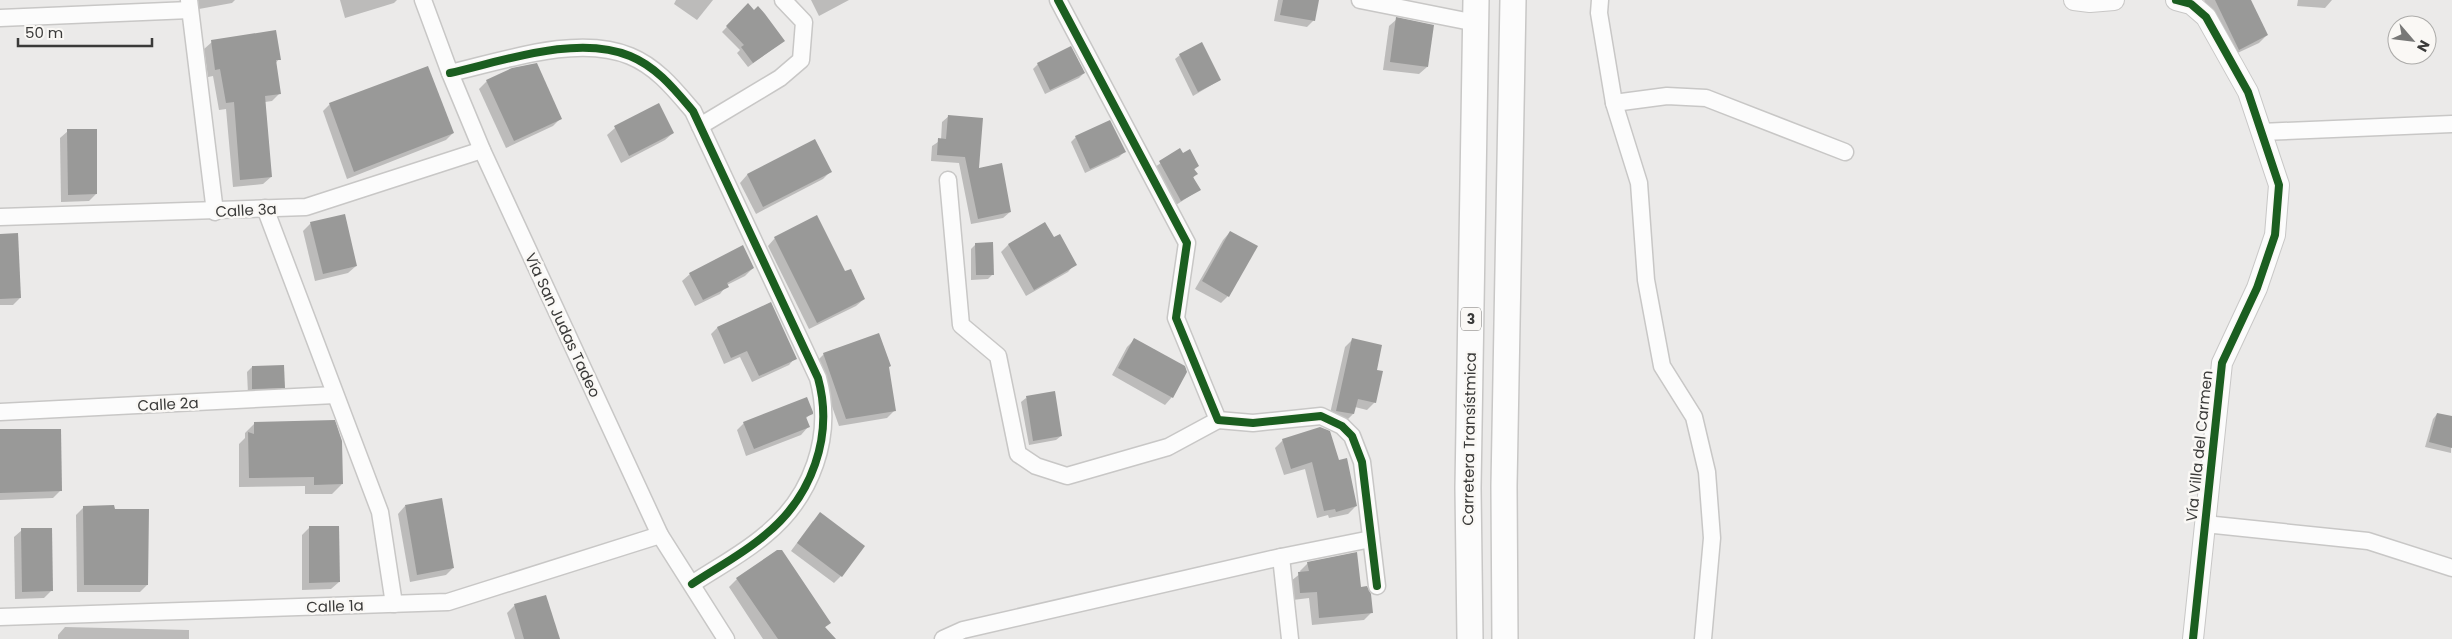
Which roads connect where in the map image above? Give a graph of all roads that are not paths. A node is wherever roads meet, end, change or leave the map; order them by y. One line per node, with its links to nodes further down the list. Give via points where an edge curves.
1 (423, 0): 13 (street, Vía San Judas Tadeo)
2 (783, 0): 16 (street, via 804,22 801,60 780,78)
3 (1058, 0): 26 (street, via 1187,243 1176,318)
4 (1360, 0): 11 (street)
5 (1513, 0): 41 (main road)
6 (1600, 0): 14 (street, via 1599,13)
7 (2074, 0): 8 (street)
8 (2114, 0)
9 (2176, 0): 17 (street, Vía Villa del Carmen, via 2190,4 2206,17 2248,92)
10 (190, 5): 12 (street); 22 (street)
11 (1476, 12): 40 (main road, Carretera Transístmica / 3, via 1468,488)
12 (0, 18)
13 (450, 73): 16 (street, via 534,54 588,46 630,56 665,78 693,111); 18 (street, Vía San Judas Tadeo)
14 (1614, 103): 19 (street, via 1667,96 1706,98); 42 (street, via 1639,183 1646,280 1662,366 1694,417 1707,472 1712,538)
15 (2452, 124): 17 (street)
16 (700, 126): 32 (street, via 818,378 824,400 824,426 811,476 787,514 765,536)
17 (2261, 132): 27 (street, Vía Villa del Carmen, via 2279,185 2275,235 2257,288 2222,363)
18 (482, 150): 21 (street, Calle 3a, via 306,207); 28 (street, Vía San Judas Tadeo)
19 (1845, 152)
20 (948, 180): 26 (street, via 960,325 998,356 1018,454 1036,466 1067,476 1168,447)
21 (265, 208): 22 (street, Calle 3a); 24 (street)
22 (215, 212): 23 (street, Calle 3a)
23 (0, 217)
24 (336, 395): 25 (street, Calle 2a); 34 (street, via 380,512)
25 (0, 412)
26 (1218, 420): 29 (street, via 1253,423 1321,416 1342,426 1352,436 1362,462)
27 (2205, 524): 31 (street, via 2368,541); 43 (street, Vía Villa del Carmen)
28 (660, 535): 32 (street, Vía San Judas Tadeo); 34 (street, Calle 1a, via 448,602)
29 (1371, 539): 30 (street); 33 (street)
30 (1281, 557): 36 (street); 39 (street)
31 (2452, 568)
32 (692, 584): 37 (street, Vía San Judas Tadeo)
33 (1377, 586)
34 (394, 604): 35 (street, Calle 1a)
35 (0, 617)
36 (967, 635): 38 (street)
37 (726, 639)
38 (943, 639)
39 (1290, 639)
40 (1470, 639)
41 (1505, 639)
42 (1703, 639)
43 (2193, 639)

